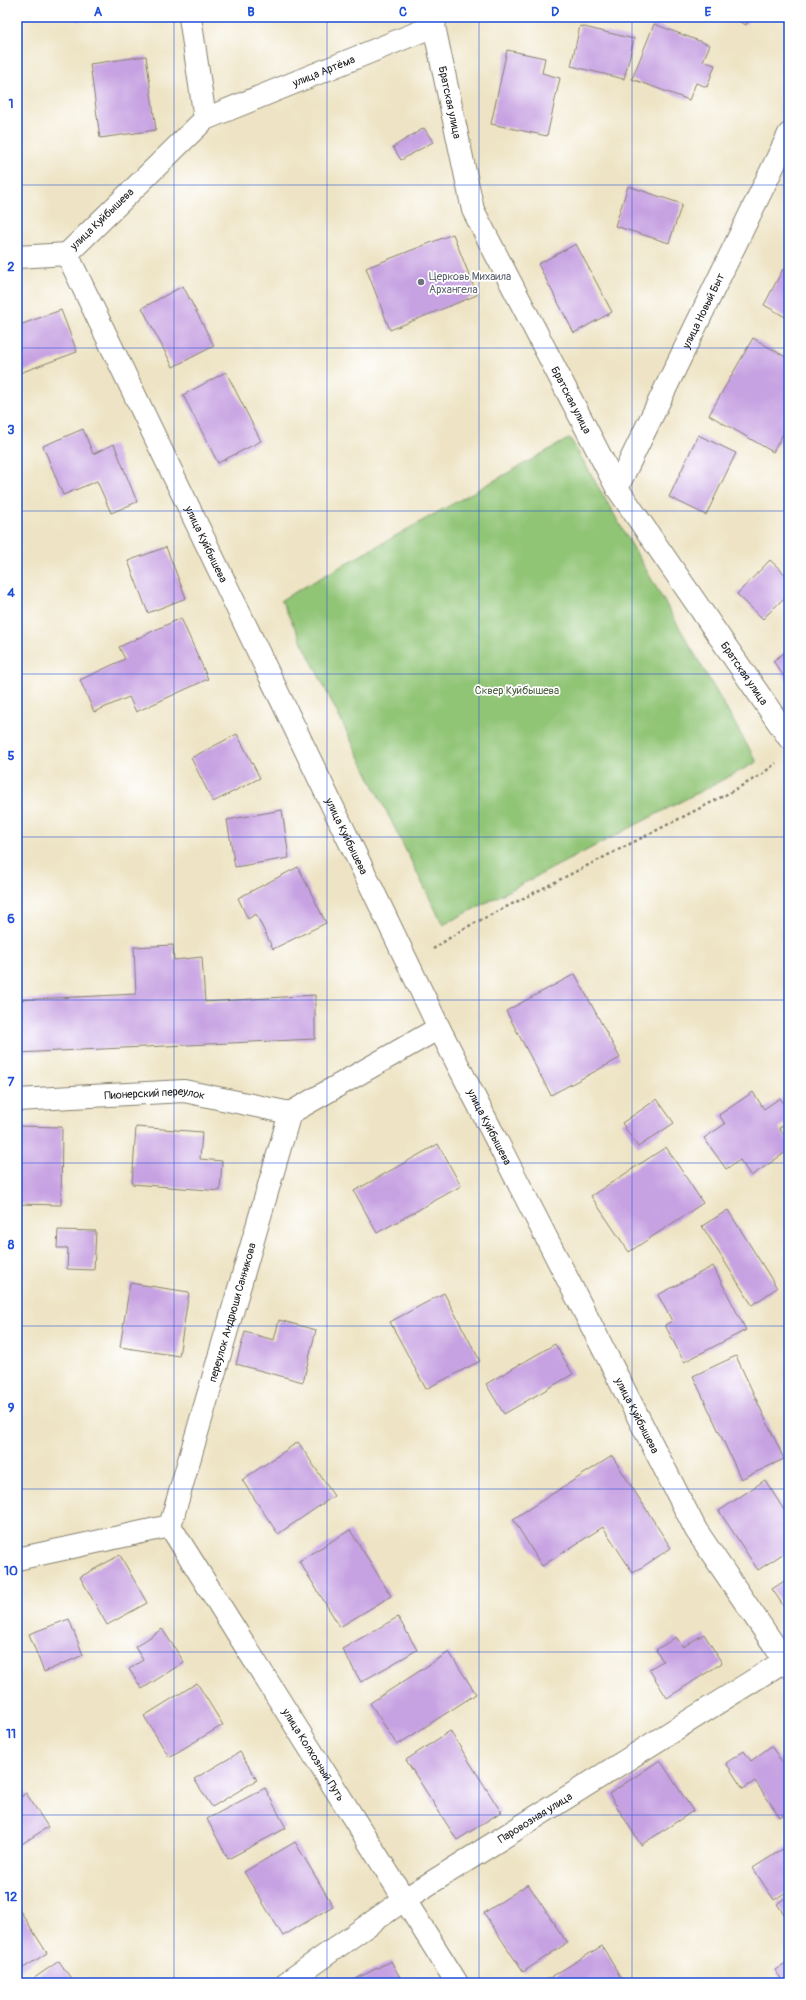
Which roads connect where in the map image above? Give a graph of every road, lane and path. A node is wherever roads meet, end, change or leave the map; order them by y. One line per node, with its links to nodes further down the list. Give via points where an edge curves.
1 (190, 17): 3 (street)
2 (435, 22): 3 (street, улица Артёма); 7 (street, Братская улица, via 473,210)
3 (205, 119): 5 (street, улица Куйбышева)
4 (789, 134): 7 (street, улица Новый Быт)
5 (67, 254): 6 (street); 10 (street, улица Куйбышева)
6 (17, 258)
7 (616, 488): 8 (street, Братская улица)
8 (789, 738)
9 (778, 761): 10 (path, via 761,775 718,799 463,930 437,945)
10 (411, 970): 11 (street, улица Куйбышева)
11 (439, 1028): 13 (street); 16 (street, улица Куйбышева, via 696,1530)
12 (17, 1100): 13 (street, Пионерский переулок, via 184,1091)
13 (290, 1113): 14 (street, переулок Андрюши Санникова)
14 (170, 1526): 15 (street); 17 (street, улица Колхозный Путь)
15 (17, 1559)
16 (788, 1662): 17 (street, Паровозная улица)
17 (405, 1899): 18 (street, Паровозная улица); 19 (street, улица Колхозный Путь)
18 (286, 1983)
19 (457, 1983)

